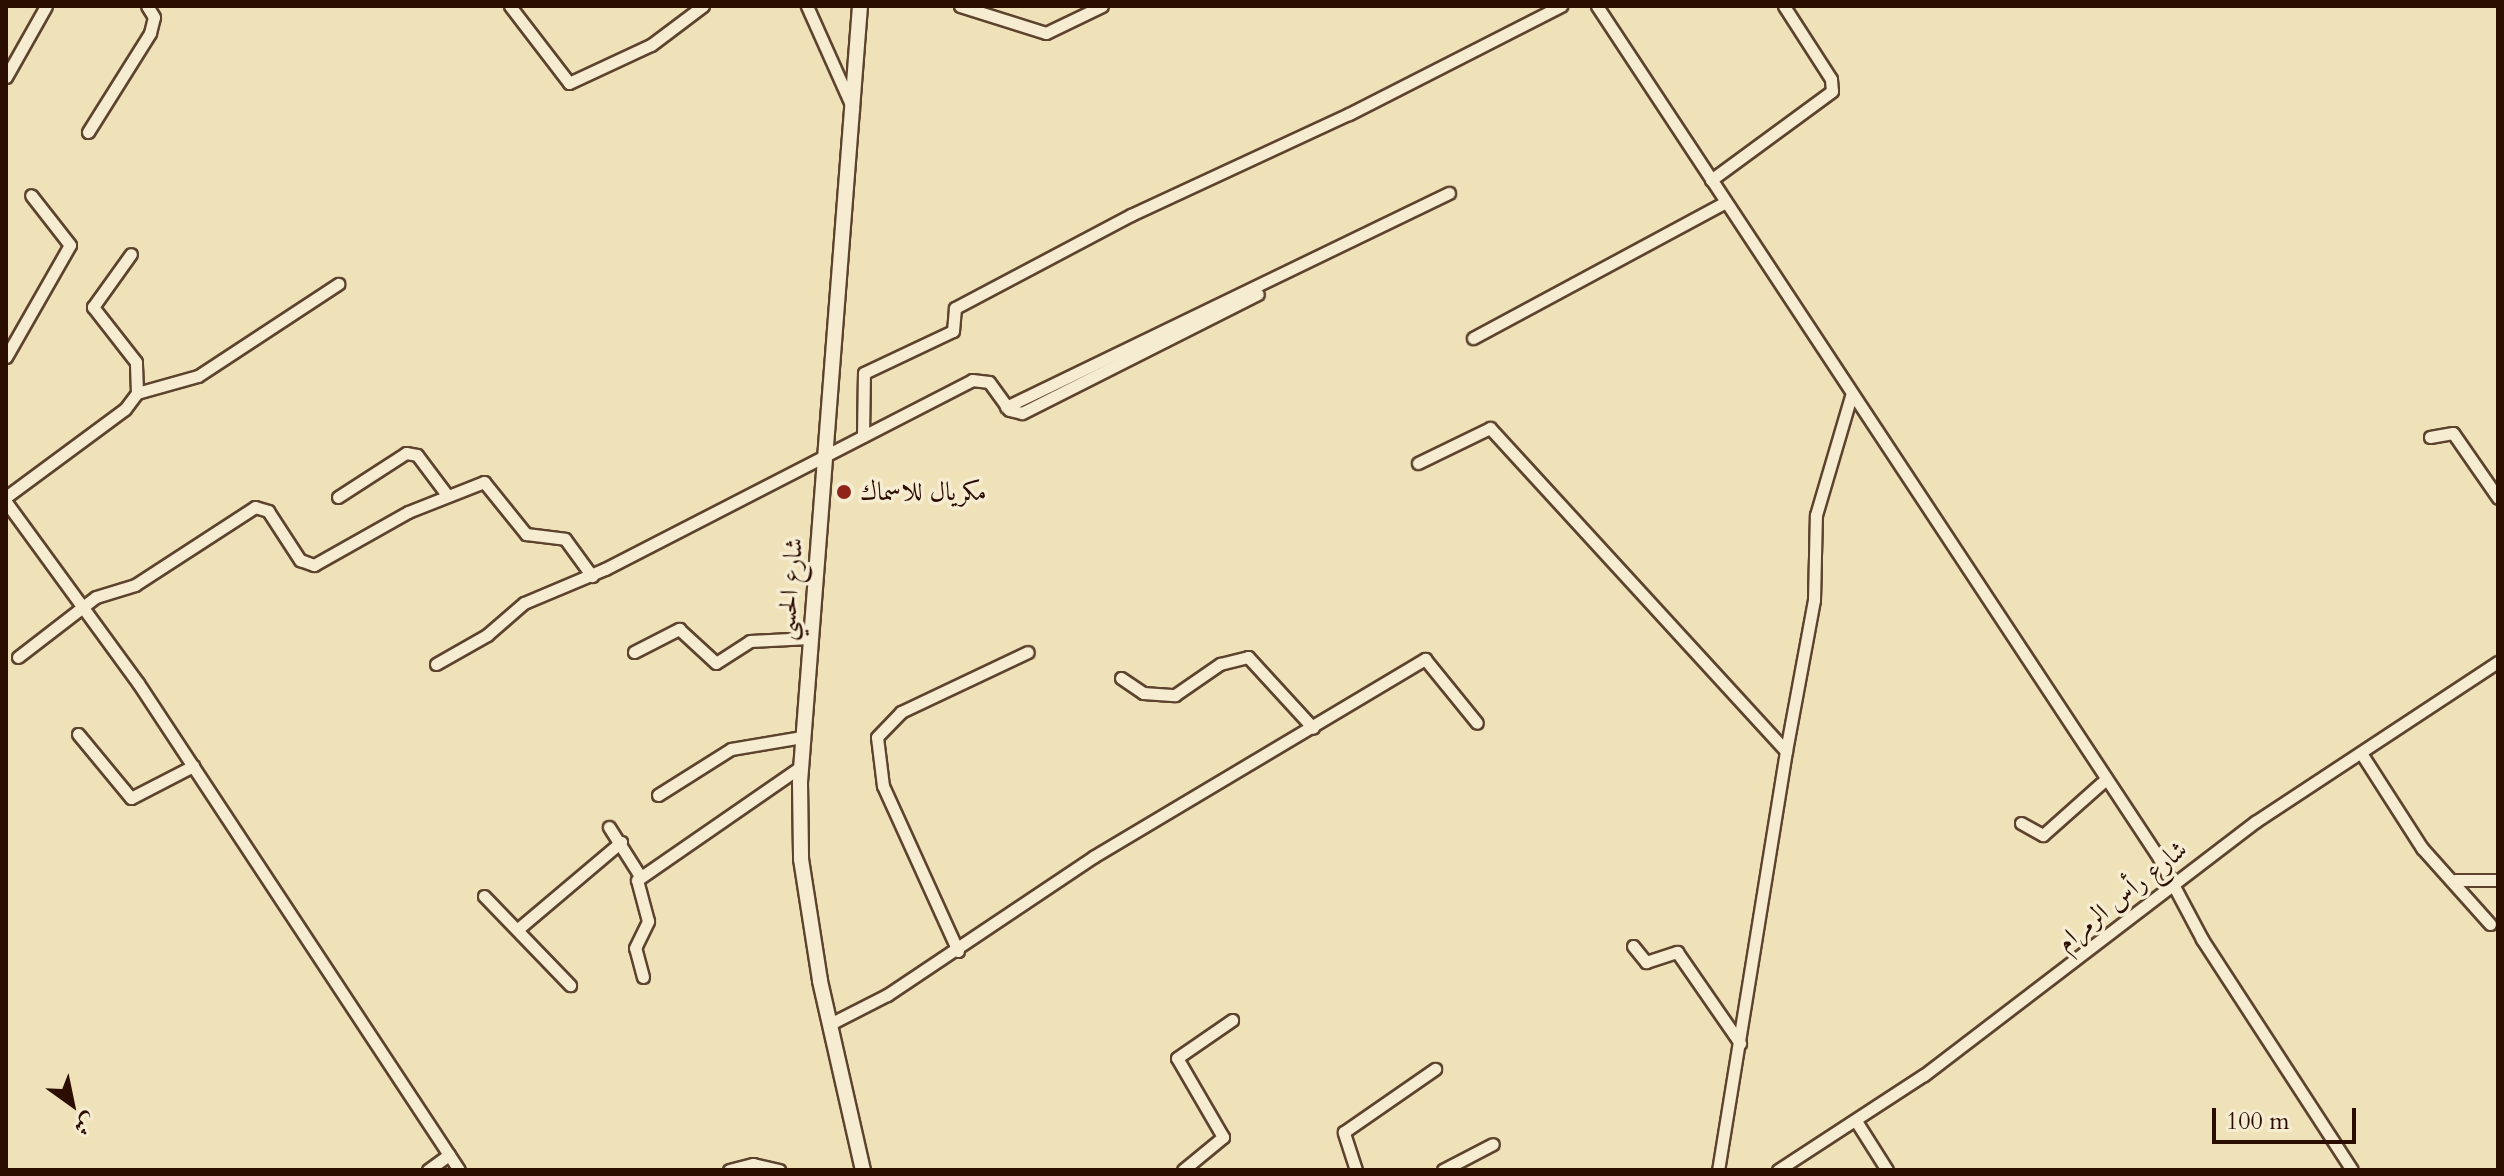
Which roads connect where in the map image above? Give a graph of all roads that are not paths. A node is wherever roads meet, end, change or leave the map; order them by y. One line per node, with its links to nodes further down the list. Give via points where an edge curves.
1 (46, 6): 12 (street)
2 (147, 6): 14 (street, via 154,17 150,33)
3 (510, 6): 4 (street, via 569,83 651,45)
4 (703, 6)
5 (807, 6): 13 (street)
6 (860, 6): 13 (street, شارع الحسي)
7 (960, 6): 8 (street, via 1046,33)
8 (1102, 6)
9 (1561, 6): 27 (street, via 1349,114 1131,215 955,308 953,331 868,369)
10 (1597, 6): 15 (street)
11 (1784, 6): 15 (street, via 1831,79 1832,91)
12 (6, 77)
13 (853, 109): 29 (street, شارع الحسي)
14 (88, 132)
15 (1711, 180): 18 (street)
16 (1449, 193): 26 (street)
17 (31, 195): 23 (street, via 70,245)
18 (1726, 202): 22 (street); 25 (street)
19 (131, 254): 24 (street, via 93,307 136,362)
20 (338, 284): 24 (street, via 198,376)
21 (1258, 294): 26 (street, via 1022,413)
22 (1473, 338)
23 (6, 357)
24 (137, 393): 34 (street, via 125,409)
25 (1851, 396): 48 (street, via 1816,515 1814,600); 52 (street)
26 (1006, 407): 27 (street, via 989,382 972,380)
27 (863, 436): 29 (street)
28 (2430, 437): 33 (street, via 2453,433)
29 (826, 457): 35 (street); 37 (street, شارع الحسي)
30 (1418, 463): 48 (street, via 1490,428)
31 (447, 495): 32 (street, via 417,455 406,453); 35 (street, via 487,483 526,534 565,539); 36 (street, via 314,565 300,560 268,511 255,507 135,585)
32 (338, 497)
33 (2498, 498)
34 (6, 500): 36 (street)
35 (592, 576): 42 (street, via 524,603 487,635)
36 (83, 606): 40 (street); 50 (street)
37 (810, 638): 38 (street, via 750,641 716,663 679,629); 47 (street, شارع الحسي)
38 (634, 652)
39 (1028, 652): 65 (street, via 901,712 877,737 883,786 896,821)
40 (18, 657)
41 (2498, 662): 49 (street, شارع رأس الرمرام)
42 (436, 664)
43 (1121, 678): 45 (street, via 1143,693 1175,695 1220,664 1248,657)
44 (1477, 723): 45 (street, via 1429,659)
45 (1313, 728): 65 (street, via 1093,857)
46 (78, 734): 50 (street, via 131,798)
47 (802, 737): 51 (street, شارع الحسي); 53 (street, via 731,749)
48 (1786, 751): 70 (street)
49 (2361, 753): 58 (street, via 2422,848); 60 (street, شارع رأس الرمرام)
50 (193, 766): 74 (street)
51 (800, 767): 57 (street); 69 (street, شارع الحسي, via 801,859)
52 (2105, 780): 54 (street, via 2043,835); 60 (street)
53 (658, 795)
54 (2021, 823)
55 (609, 827): 56 (street)
56 (621, 842): 57 (street); 63 (street)
57 (640, 876): 66 (street, via 637,885 648,921 635,948)
58 (2455, 880): 59 (street); 62 (street)
59 (2498, 880)
60 (2172, 885): 72 (street, شارع رأس الرمرام); 86 (street)
61 (484, 896): 63 (street)
62 (2490, 924)
63 (518, 929): 67 (street)
64 (1633, 946): 70 (street, via 1646,962 1677,952)
65 (958, 951): 69 (street)
66 (643, 977)
67 (570, 985)
68 (1232, 1020): 80 (street, via 1177,1058 1223,1137)
69 (830, 1024): 79 (street, شارع الحسي)
70 (1740, 1043): 83 (street)
71 (1435, 1069): 81 (street, via 1344,1132)
72 (1856, 1121): 84 (street, شارع رأس الرمرام); 85 (street)
73 (1493, 1144): 82 (street)
74 (449, 1155): 75 (street); 76 (street)
75 (428, 1170)
76 (459, 1170)
77 (729, 1170): 78 (street, via 753,1164)
78 (779, 1170)
79 (863, 1170)
80 (1183, 1170)
81 (1356, 1170)
82 (1443, 1170)
83 (1718, 1170)
84 (1778, 1170)
85 (1887, 1170)
86 (2352, 1170)

